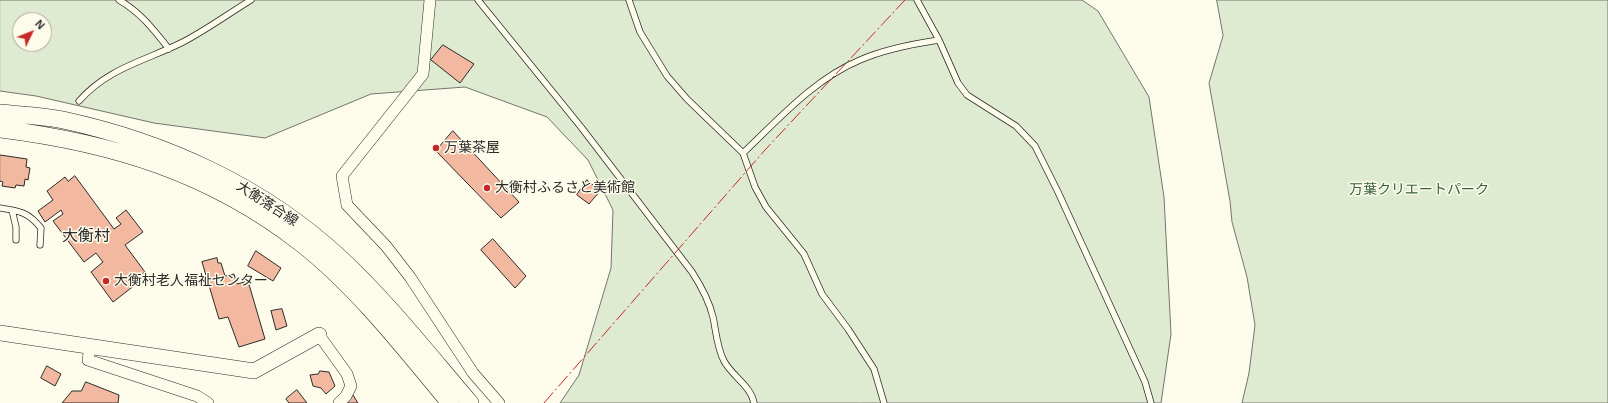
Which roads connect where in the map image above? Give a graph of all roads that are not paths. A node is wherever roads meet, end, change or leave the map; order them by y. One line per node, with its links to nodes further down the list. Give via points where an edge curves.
1 (119, 0): 8 (lane, via 146,20)
2 (251, 0): 8 (lane, via 202,32)
3 (430, 0): 24 (street, via 423,74 342,176 343,183 347,205 386,246 410,277 473,373)
4 (478, 0): 25 (lane, via 581,127 703,288 722,357 729,370 750,392)
5 (629, 0): 12 (lane, via 640,32 668,76 687,99)
6 (917, 0): 7 (lane)
7 (940, 40): 12 (lane, via 878,53 840,70 820,83); 27 (lane, via 958,83 967,95 1016,126 1035,146 1145,382)
8 (169, 49): 9 (lane, via 143,58 106,77 88,90)
9 (79, 101)
10 (0, 113): 23 (main road, 大衡落合線, via 62,120 158,148 220,174 252,192 299,225 340,259 379,298)
11 (0, 129): 22 (main road, 大衡落合線, via 47,134 148,160 216,189 273,223 331,270 378,318)
12 (742, 153): 26 (lane, via 766,207 804,254 822,294 874,369)
13 (0, 208): 14 (lane)
14 (12, 210): 15 (lane); 16 (lane, via 26,213 38,224 41,228)
15 (16, 240)
16 (40, 245)
17 (0, 333): 19 (street)
18 (319, 335): 19 (street, via 254,371); 21 (street, via 347,374 351,386)
19 (90, 346): 20 (street, via 88,360 197,396)
20 (208, 403)
21 (339, 403)
22 (450, 403)
23 (470, 403)
24 (499, 403)
25 (754, 403)
26 (884, 403)
27 (1151, 403)

